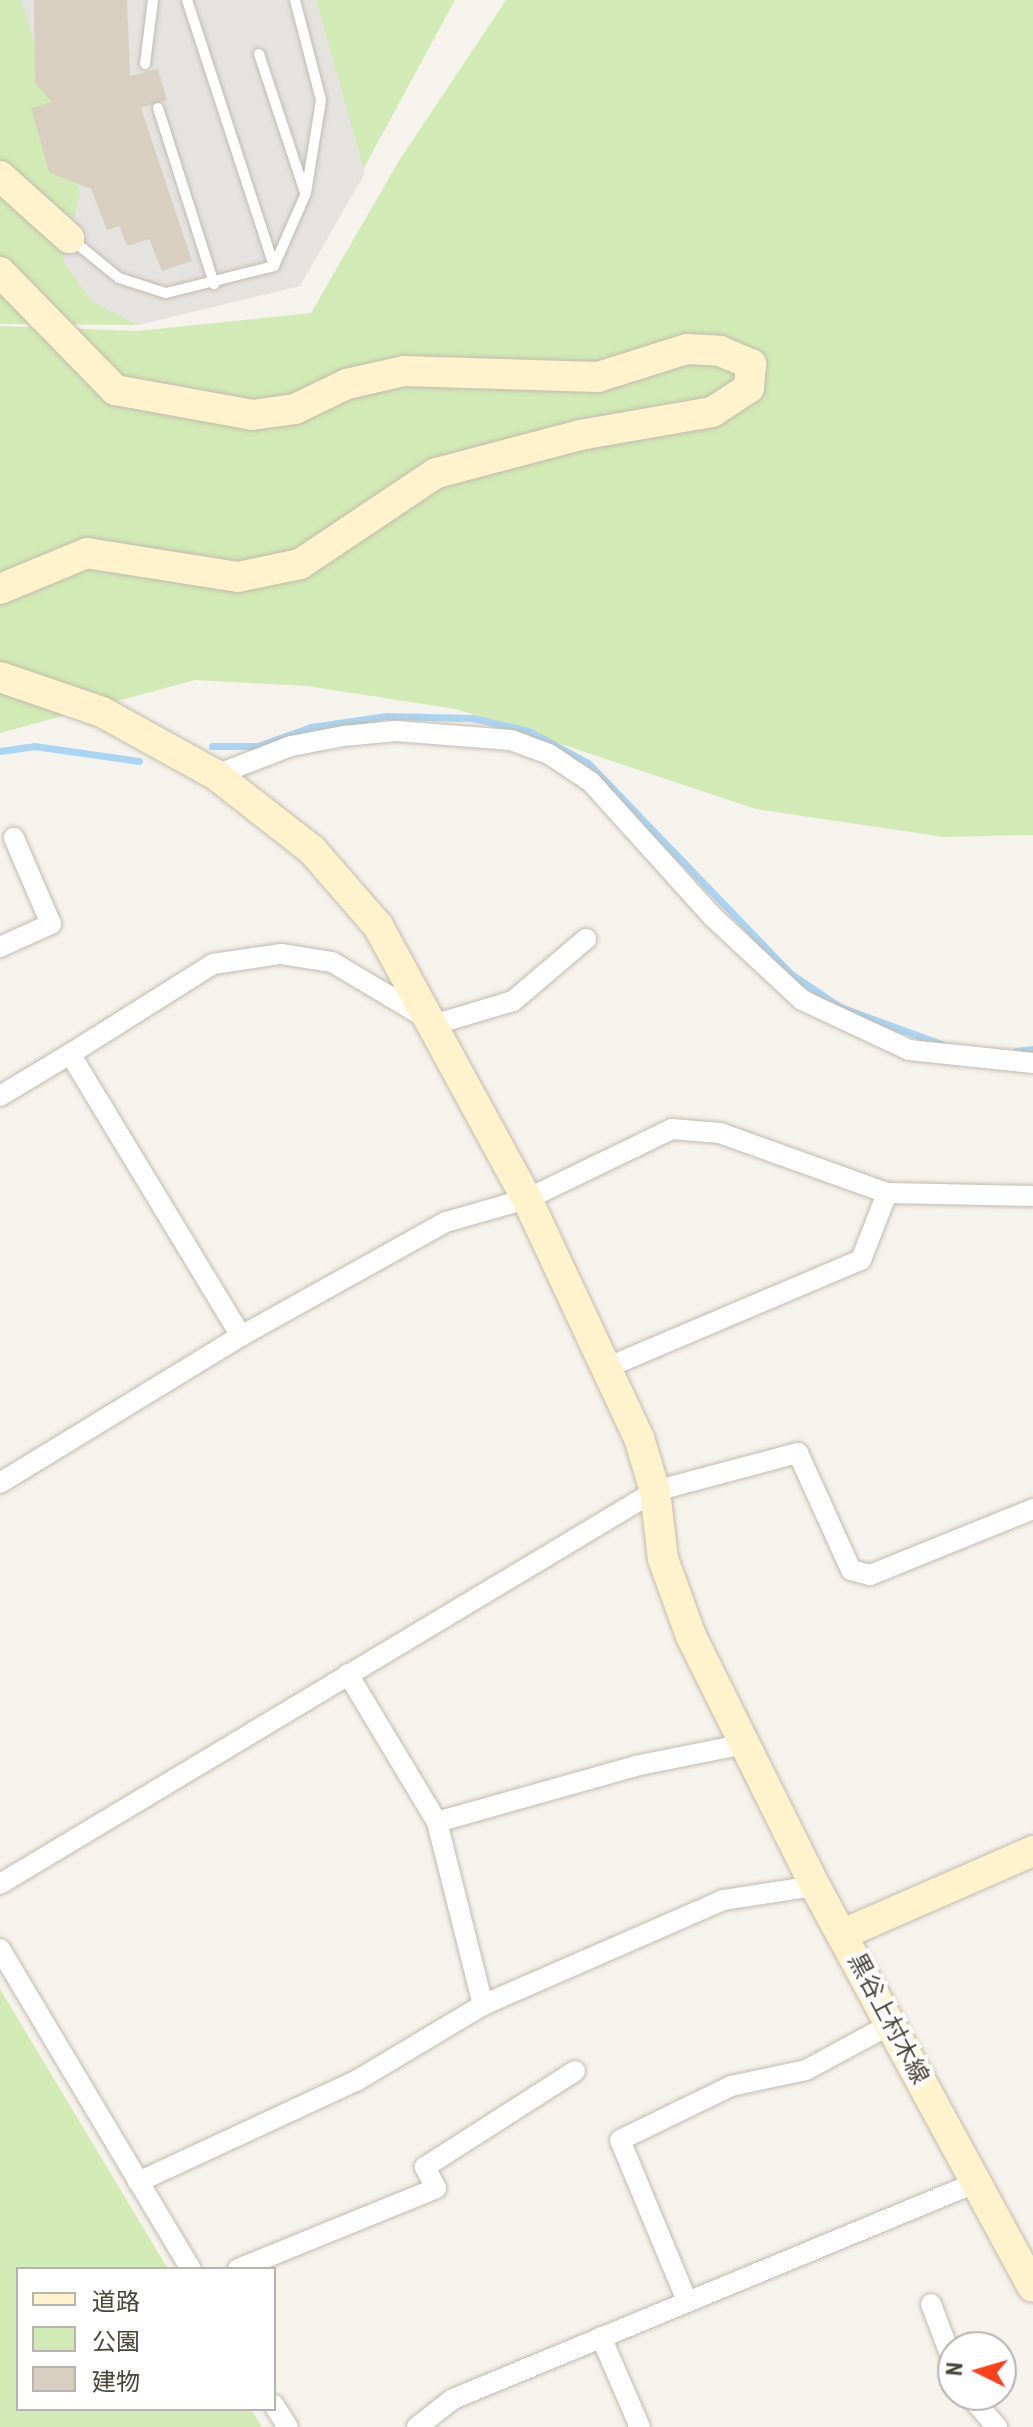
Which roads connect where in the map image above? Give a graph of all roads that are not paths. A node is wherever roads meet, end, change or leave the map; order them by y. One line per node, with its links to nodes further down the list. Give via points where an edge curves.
1 (153, 0): 5 (lane)
2 (187, 0): 10 (lane)
3 (295, 0): 8 (lane, via 321,100)
4 (259, 54): 8 (lane)
5 (145, 64)
6 (158, 108): 12 (lane)
7 (0, 176): 9 (street)
8 (306, 193): 10 (lane)
9 (69, 238): 12 (lane, via 119,278 166,293)
10 (274, 266): 12 (lane)
11 (0, 272): 13 (street, via 115,390 252,415 295,409 347,384 404,371 598,377 687,349 720,351 751,364 749,388 712,412 580,435 436,473 300,564 238,577 87,553)
12 (214, 284)
13 (0, 589)
14 (0, 677): 15 (street, via 102,712)
15 (216, 775): 19 (street, via 312,850 378,926); 21 (street, via 291,746 344,736 396,731 511,740 549,754 591,782 714,918 802,1000 909,1050)
16 (14, 838): 18 (street, via 51,924)
17 (586, 939): 19 (street, via 513,1001)
18 (0, 947)
19 (436, 1024): 20 (street, via 332,962 281,954 213,964); 25 (street)
20 (70, 1054): 22 (street); 26 (street)
21 (1033, 1063)
22 (0, 1096)
23 (887, 1193): 24 (street); 25 (street, via 720,1133 672,1129); 27 (street, via 861,1260)
24 (1033, 1196)
25 (527, 1199): 26 (street, via 446,1222); 27 (street)
26 (241, 1336): 28 (street)
27 (606, 1368): 29 (street)
28 (0, 1483)
29 (655, 1491): 30 (street, via 798,1453 851,1570 870,1575); 31 (street); 32 (street, via 663,1559 691,1636)
30 (1033, 1509)
31 (348, 1674): 33 (street); 35 (street)
32 (745, 1744): 33 (street, via 640,1765); 36 (street)
33 (437, 1822): 39 (street)
34 (1033, 1851): 37 (street, 黒谷上村木線)
35 (0, 1884)
36 (815, 1886): 37 (street); 39 (street, via 723,1900)
37 (843, 1934): 40 (street, 黒谷上村木線)
38 (0, 1949): 42 (street)
39 (483, 2005): 42 (street, via 356,2081)
40 (891, 2024): 43 (street, 黒谷上村木線); 47 (street, via 806,2070 731,2086 620,2140)
41 (575, 2071): 45 (street, via 425,2167 436,2188)
42 (138, 2182): 44 (street)
43 (975, 2183): 46 (street, 黒谷上村木線); 47 (street)
44 (190, 2267)
45 (243, 2267)
46 (1030, 2274)
47 (687, 2301): 50 (street)
48 (931, 2304): 49 (street)
49 (941, 2331)
50 (601, 2337): 54 (street, via 453,2399); 55 (street)
51 (276, 2408): 53 (street)
52 (983, 2411): 56 (street)
53 (288, 2427)
54 (417, 2427)
55 (640, 2427)
56 (997, 2427)

